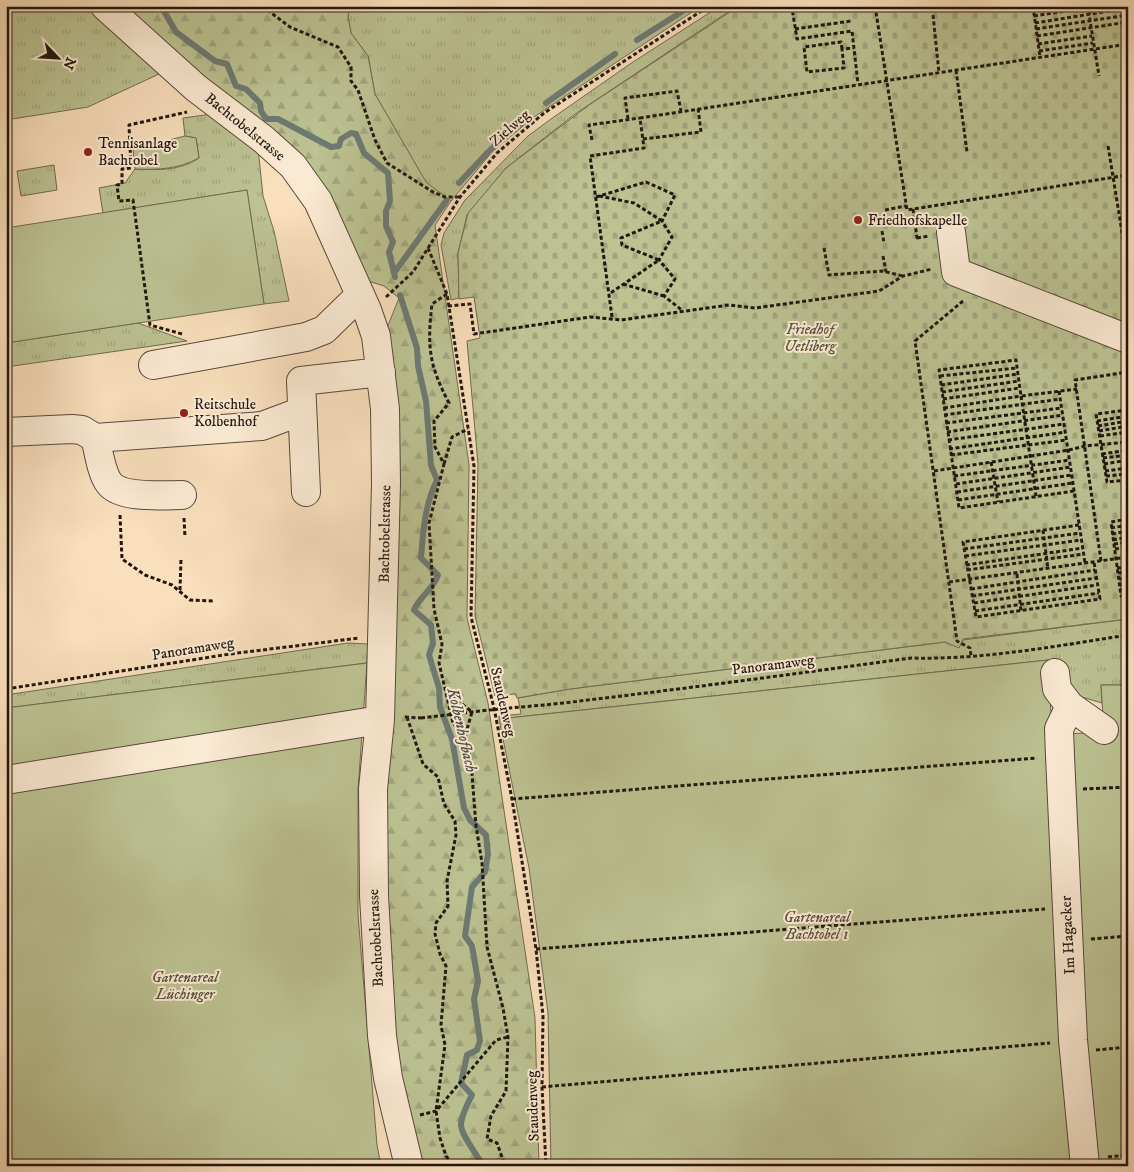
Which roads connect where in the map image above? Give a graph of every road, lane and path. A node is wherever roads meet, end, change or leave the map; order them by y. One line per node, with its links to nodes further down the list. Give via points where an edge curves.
1 (105, 6): 36 (street, Bachtobelstrasse, via 196,88)
2 (262, 6): 48 (path, via 290,27 338,47 350,67 351,81 358,90 375,140 387,163 433,192 445,197)
3 (709, 6): 48 (path, Zielweg, via 544,113 497,153)
4 (808, 6): 19 (path, via 792,8)
5 (875, 6): 34 (path)
6 (1043, 6): 8 (path)
7 (1095, 6): 10 (path); 13 (path)
8 (1033, 7): 13 (path)
9 (1128, 8): 10 (path)
10 (1089, 14): 15 (path); 16 (path)
11 (932, 15): 32 (path)
12 (1128, 15): 15 (path)
13 (1034, 16): 16 (path)
14 (851, 21): 19 (path)
15 (1090, 21): 18 (path); 20 (path)
16 (1035, 22): 20 (path)
17 (1128, 22): 18 (path)
18 (1091, 28): 21 (path); 22 (path)
19 (795, 29): 26 (path, via 796,39 852,32)
20 (1036, 29): 21 (path)
21 (1037, 36): 24 (path)
22 (1092, 36): 23 (path); 24 (path)
23 (1093, 43): 28 (path); 29 (path)
24 (1038, 44): 29 (path)
25 (1128, 44): 28 (path)
26 (854, 48): 27 (path); 35 (path)
27 (842, 49): 27 (path, via 844,68 807,72 804,47 841,42)
28 (1094, 49): 30 (path); 33 (path)
29 (1039, 51): 30 (path)
30 (1040, 57): 31 (path)
31 (956, 70): 32 (path); 44 (path)
32 (939, 73): 34 (path)
33 (1099, 76)
34 (886, 81): 35 (path); 50 (path)
35 (858, 84): 37 (path)
36 (220, 105): 71 (street, Bachtobelstrasse, via 294,166 318,201); 75 (path, via 129,125 131,168 122,170 122,184 117,185 119,201 133,200 150,325)
37 (698, 108): 38 (path); 41 (path, via 701,132)
38 (681, 111): 39 (path); 40 (path, via 677,91 624,98)
39 (640, 118): 40 (path); 41 (path)
40 (628, 120): 42 (path, via 589,125)
41 (643, 139): 47 (path, via 644,148 590,156)
42 (592, 140)
43 (1108, 146): 46 (path)
44 (967, 152)
45 (1128, 175): 46 (path)
46 (1115, 177): 49 (path); 63 (path)
47 (597, 196): 53 (path, via 634,203); 53 (path, via 646,182 675,195); 69 (path)
48 (460, 197): 58 (path, Zielweg)
49 (958, 203): 51 (path); 55 (path, via 963,231)
50 (906, 206): 51 (path, via 907,210); 52 (path)
51 (913, 209): 56 (path, via 916,238)
52 (885, 210)
53 (662, 221): 61 (path, via 672,237); 61 (path, via 621,238 622,245)
54 (882, 231): 57 (path)
55 (952, 232): 66 (street, via 956,272)
56 (925, 237)
57 (884, 243)
58 (428, 248): 68 (path, Staudenweg); 71 (path, Zielweg, via 405,281)
59 (824, 248): 64 (path, via 829,275)
60 (883, 256): 64 (path)
61 (659, 260): 67 (path); 70 (path, via 675,279)
62 (939, 267): 65 (path)
63 (1128, 268)
64 (886, 272): 65 (path)
65 (904, 276): 73 (path, via 879,291 755,308 729,305)
66 (980, 281): 76 (street); 141 (path, via 968,296 915,342)
67 (623, 284): 69 (path); 70 (path)
68 (447, 294): 72 (path, Staudenweg); 135 (path, via 432,304 428,338 436,378 449,403 434,421 435,448)
69 (609, 294): 74 (path)
70 (664, 296): 73 (path)
71 (363, 302): 77 (street, via 324,330 306,337); 79 (street, Bachtobelstrasse, via 376,336)
72 (448, 306): 74 (path, via 470,304 474,334 590,317); 108 (path, Staudenweg)
73 (684, 311): 74 (path, via 621,320)
74 (612, 318)
75 (184, 335)
76 (1128, 339)
77 (153, 365)
78 (1017, 368): 81 (path); 82 (path); 82 (path, via 1016,360 939,370)
79 (381, 372): 96 (street, via 301,381); 225 (street, Bachtobelstrasse, via 386,483)
80 (1128, 372): 86 (path, via 1075,380)
81 (1018, 374): 83 (path); 84 (path)
82 (940, 376): 84 (path)
83 (1019, 381): 85 (path); 87 (path)
84 (941, 385): 87 (path)
85 (1020, 388): 89 (path); 90 (path)
86 (1077, 389): 88 (path); 122 (path)
87 (942, 392): 90 (path)
88 (1059, 392): 89 (path); 91 (path)
89 (1021, 396): 92 (path); 93 (path)
90 (943, 399): 93 (path)
91 (1061, 399): 92 (path); 94 (path)
92 (1022, 404): 97 (path); 98 (path)
93 (944, 408): 98 (path)
94 (1062, 408): 97 (path); 99 (path)
95 (1128, 410): 102 (path, via 1096,414)
96 (302, 411): 117 (street, via 262,426); 158 (street)
97 (1023, 413): 101 (path); 104 (path)
98 (944, 415): 104 (path)
99 (1063, 415): 101 (path); 105 (path)
100 (1128, 416): 102 (path)
101 (1024, 419): 109 (path); 112 (path)
102 (1097, 420): 106 (path)
103 (1128, 421): 106 (path)
104 (946, 423): 112 (path)
105 (1064, 424): 109 (path); 113 (path)
106 (1098, 426): 110 (path)
107 (1128, 426): 110 (path)
108 (468, 429): 135 (path, via 452,437); 232 (path, Staudenweg, via 474,466 471,617)
109 (1025, 429): 116 (path); 118 (path)
110 (1099, 431): 115 (path)
111 (6, 432): 117 (street, via 72,429 82,430)
112 (947, 432): 118 (path)
113 (1066, 432): 116 (path); 119 (path)
114 (1128, 432): 115 (path)
115 (1100, 436): 123 (path)
116 (1027, 437): 121 (path); 124 (path)
117 (95, 438): 157 (street, via 108,482)
118 (948, 440): 124 (path)
119 (1067, 440): 121 (path); 125 (path)
120 (1128, 442): 123 (path)
121 (1029, 445): 129 (path); 130 (path)
122 (1085, 446): 123 (path); 125 (path); 190 (path)
123 (1101, 446): 127 (path)
124 (949, 449): 129 (path)
125 (1069, 450): 130 (path); 132 (path)
126 (1128, 450): 127 (path)
127 (1102, 454): 131 (path)
128 (1128, 455): 131 (path)
129 (951, 456): 139 (path)
130 (1030, 456): 134 (path); 137 (path)
131 (1103, 458): 136 (path)
132 (1070, 460): 137 (path); 138 (path)
133 (1128, 460): 136 (path)
134 (991, 462): 139 (path); 142 (path)
135 (444, 464): 230 (path, via 429,523 429,549 434,609 442,644 439,663)
136 (1104, 464): 143 (path)
137 (1032, 465): 142 (path); 144 (path)
138 (1070, 467): 144 (path); 146 (path)
139 (953, 468): 141 (path); 147 (path)
140 (1128, 468): 143 (path)
141 (934, 471): 206 (path)
142 (992, 471): 147 (path); 149 (path)
143 (1105, 471): 148 (path)
144 (1033, 473): 149 (path); 150 (path)
145 (1128, 474): 148 (path)
146 (1072, 475): 150 (path); 152 (path)
147 (954, 476): 153 (path)
148 (1106, 476): 151 (path, via 1107,482)
149 (994, 478): 153 (path); 154 (path)
150 (1034, 480): 154 (path); 155 (path)
151 (1128, 480)
152 (1073, 483): 155 (path); 156 (path)
153 (956, 484): 159 (path)
154 (995, 486): 159 (path); 160 (path)
155 (1034, 488): 160 (path); 162 (path)
156 (1074, 491): 162 (path); 166 (path)
157 (125, 492): 161 (street); 215 (path, via 126,507 120,507 122,559 145,575)
158 (306, 492)
159 (957, 492): 163 (path)
160 (996, 494): 163 (path); 164 (path)
161 (182, 495)
162 (1036, 496): 164 (path)
163 (958, 500): 164 (path, via 959,508)
164 (998, 502)
165 (1128, 519): 168 (path, via 1111,522)
166 (1079, 525): 169 (path); 171 (path)
167 (1128, 525): 168 (path)
168 (1111, 528): 172 (path)
169 (1043, 530): 174 (path); 182 (path, via 963,542)
170 (1128, 531): 172 (path)
171 (1080, 533): 174 (path); 175 (path)
172 (1112, 534): 176 (path)
173 (1128, 537): 176 (path)
174 (1044, 538): 178 (path); 182 (path)
175 (1081, 540): 178 (path); 181 (path)
176 (1113, 540): 179 (path)
177 (1128, 542): 179 (path)
178 (1045, 545): 183 (path); 185 (path)
179 (1114, 547): 180 (path); 189 (path)
180 (1128, 547)
181 (1083, 548): 183 (path); 184 (path)
182 (964, 549): 185 (path)
183 (1046, 553): 188 (path); 193 (path)
184 (1084, 554): 188 (path); 192 (path)
185 (965, 556): 193 (path)
186 (1128, 557): 189 (path)
187 (181, 559): 215 (path)
188 (1047, 559): 196 (path); 197 (path)
189 (1116, 559): 190 (path); 195 (path)
190 (1101, 561): 191 (path)
191 (1094, 562): 192 (path); 198 (path)
192 (1085, 563): 196 (path)
193 (966, 565): 197 (path)
194 (1128, 567): 195 (path)
195 (1117, 568): 201 (path)
196 (1048, 569): 200 (path)
197 (967, 570): 205 (path)
198 (1095, 570): 202 (path); 207 (path)
199 (1128, 572): 201 (path)
200 (1017, 574): 205 (path); 207 (path)
201 (1118, 574): 204 (path)
202 (1096, 578): 209 (path); 212 (path)
203 (1128, 578): 204 (path)
204 (1119, 579): 210 (path)
205 (969, 581): 206 (path); 211 (path)
206 (949, 582): 227 (path, via 958,641 970,648)
207 (1018, 582): 211 (path); 212 (path)
208 (1128, 584): 210 (path)
209 (1097, 585): 216 (path); 219 (path)
210 (1120, 585): 214 (path)
211 (971, 589): 218 (path)
212 (1019, 589): 218 (path); 219 (path)
213 (1128, 589): 214 (path)
214 (1120, 590): 217 (path, via 1121,596)
215 (180, 591): 220 (path, via 190,600)
216 (1099, 593): 222 (path); 224 (path, via 1100,599)
217 (1128, 595)
218 (972, 596): 221 (path)
219 (1020, 596): 221 (path); 222 (path)
220 (213, 601)
221 (974, 603): 223 (path)
222 (1021, 605): 223 (path); 224 (path)
223 (975, 611): 224 (path, via 976,617)
224 (1021, 611)
225 (383, 632): 229 (path, Panoramaweg, via 369,637 230,654); 236 (street, Bachtobelstrasse)
226 (1128, 635): 227 (path, Panoramaweg)
227 (972, 656): 232 (path, Panoramaweg, via 944,660 911,658 581,701)
228 (1055, 672): 231 (street, via 1057,689)
229 (6, 689)
230 (446, 691): 233 (path); 238 (path, via 453,723)
231 (1070, 706): 237 (street); 239 (street, Im Hagacker, via 1059,730)
232 (494, 708): 233 (path, Panoramaweg); 243 (path, Staudenweg)
233 (472, 712): 235 (path, Panoramaweg, bridge); 238 (path)
234 (407, 717): 252 (path, via 423,764 438,777 444,804 455,821 456,835 447,882 448,906 436,923 435,934 446,966 441,1025 445,1045)
235 (421, 718)
236 (380, 720): 240 (street); 253 (street, Bachtobelstrasse, via 373,789 374,896 382,1036)
237 (1104, 730)
238 (464, 736): 248 (path, via 471,761 482,863 486,947)
239 (1060, 756): 242 (street, Im Hagacker); 243 (path)
240 (6, 780)
241 (1128, 787): 242 (path)
242 (1062, 790): 244 (street, Im Hagacker)
243 (512, 799): 247 (path, Staudenweg)
244 (1065, 907): 246 (street, Im Hagacker); 247 (path)
245 (1128, 936): 246 (path)
246 (1068, 940): 249 (street, Im Hagacker)
247 (536, 950): 251 (path, Staudenweg, via 543,1016)
248 (508, 1037): 252 (path, via 496,1040); 256 (path, via 506,1091 491,1116 487,1138 497,1143)
249 (1074, 1047): 250 (path); 251 (path); 258 (street, Im Hagacker)
250 (1128, 1047)
251 (542, 1087): 257 (path, Staudenweg)
252 (436, 1112): 253 (path); 255 (path, via 440,1138)
253 (398, 1120): 254 (street, Bachtobelstrasse)
254 (409, 1166)
255 (453, 1166)
256 (505, 1166)
257 (546, 1166)
258 (1085, 1166)

